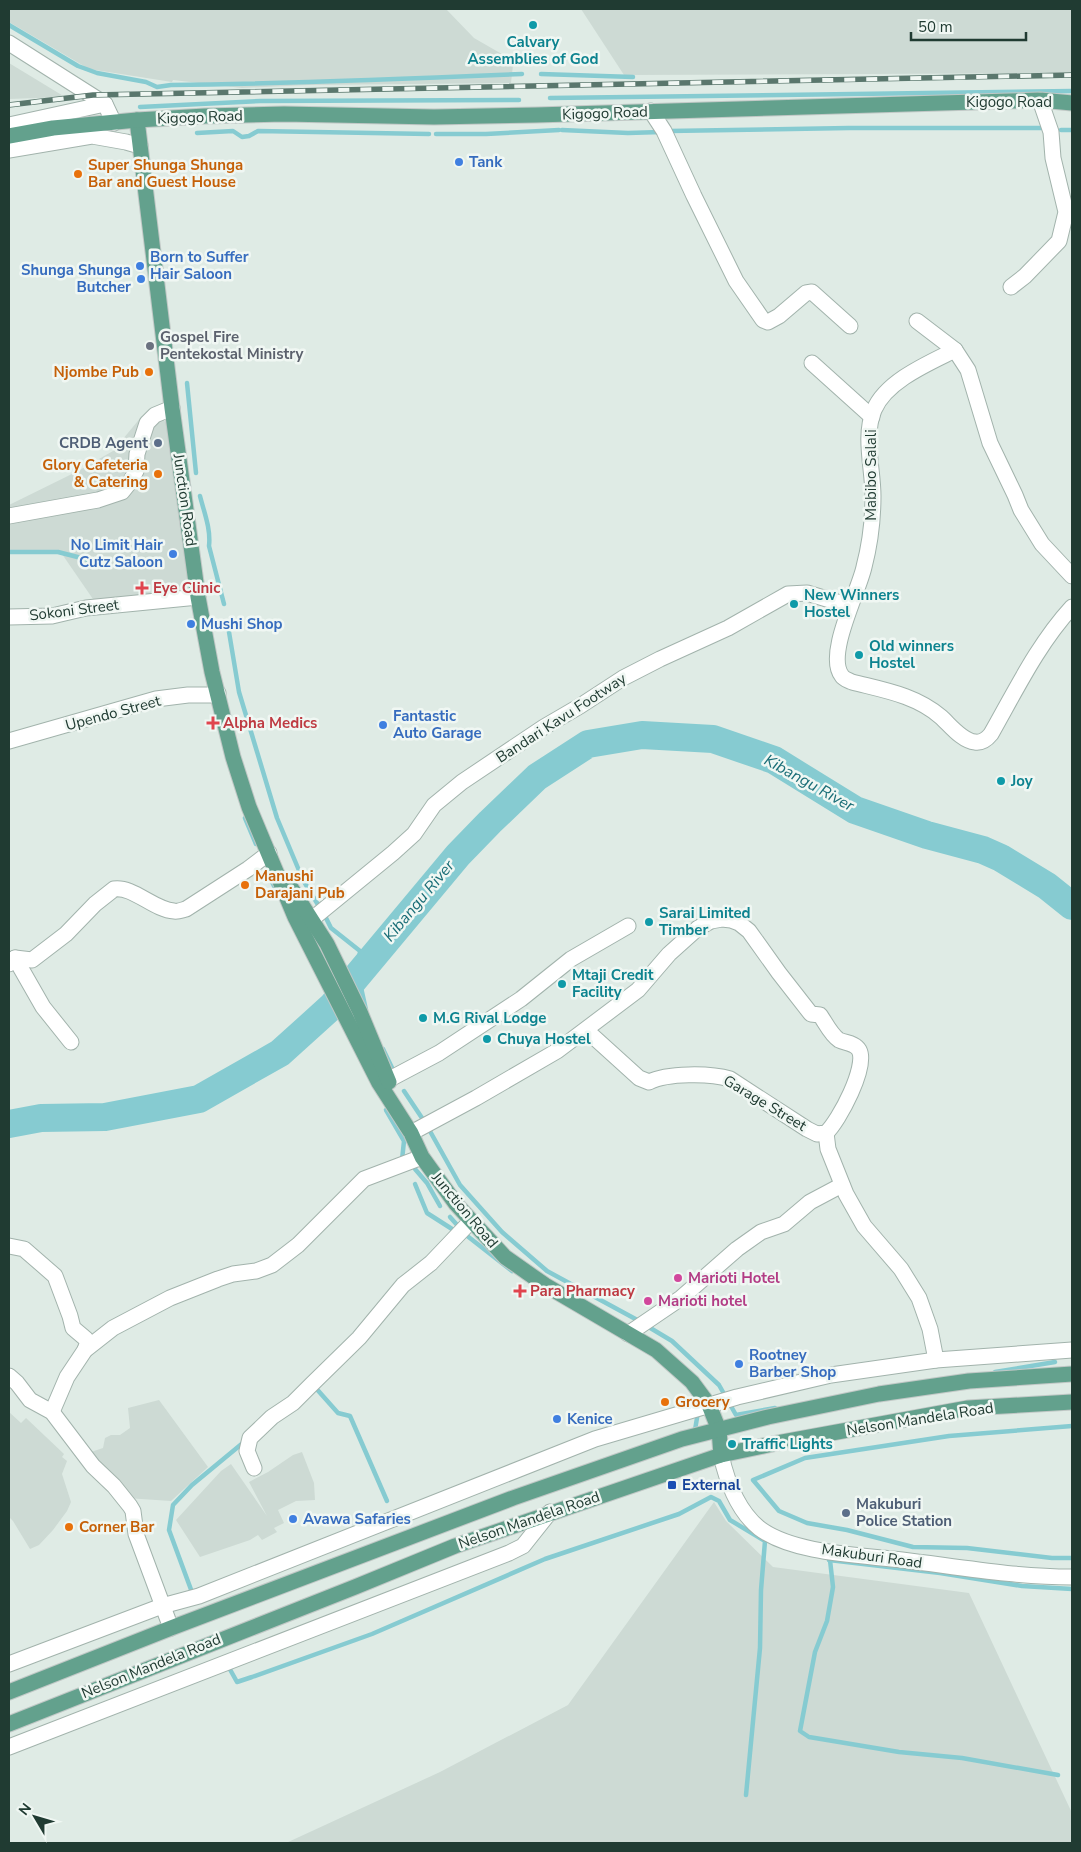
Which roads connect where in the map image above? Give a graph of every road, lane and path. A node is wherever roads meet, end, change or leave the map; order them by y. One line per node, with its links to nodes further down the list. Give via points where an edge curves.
1 (9, 43): 4 (street)
2 (1040, 100): 3 (main road, Kigogo Road); 5 (main road, Kigogo Road); 12 (street, via 1051,132 1053,158 1066,212 1059,241)
3 (1072, 102)
4 (105, 104): 7 (street); 8 (street)
5 (651, 111): 6 (main road, Kigogo Road, via 434,117 284,114); 14 (street, via 736,281 763,320 768,322 779,316 806,293 812,292)
6 (137, 120): 7 (main road, Kigogo Road); 10 (main road, Junction Road)
7 (114, 123): 9 (main road, Kigogo Road, via 53,128)
8 (9, 125)
9 (9, 136)
10 (140, 146): 11 (street, via 92,136); 17 (main road, Junction Road)
11 (9, 150)
12 (1011, 287)
13 (917, 321): 15 (street)
14 (850, 326)
15 (955, 350): 18 (street, Mabibo Salali, via 921,367 890,389 879,400); 20 (street, via 968,370 990,443 1021,510 1042,544)
16 (812, 363): 18 (street)
17 (172, 408): 19 (street, via 155,415 147,423 137,454 136,471 122,492 98,500); 21 (main road, Junction Road)
18 (872, 417): 22 (street, Mabibo Salali, via 872,527 864,570)
19 (9, 516)
20 (1072, 576)
21 (198, 597): 24 (street, Sokoni Street, via 86,608 52,616); 25 (main road, Junction Road)
22 (850, 606): 23 (street, Mabibo Salali, via 839,641 838,664 843,677 910,698 939,716 966,739 975,742 985,740 991,734 1036,655); 29 (street, Bandari Kavu Footway, via 807,593 788,594 728,628 623,678 462,782 434,805 414,834 394,853)
23 (1072, 607)
24 (9, 617)
25 (218, 693): 26 (street, Upendo Street, via 156,699); 27 (main road, Junction Road, via 248,807)
26 (9, 741)
27 (268, 853): 28 (main road, Junction Road); 31 (street, via 186,910 173,912 125,890 114,889 40,955 32,960)
28 (276, 871): 29 (main road, Junction Road, via 290,884); 32 (main road, Junction Road, via 313,953)
29 (311, 920): 32 (main road, Junction Road, via 327,944)
30 (628, 926): 35 (street, via 571,959 521,999 439,1053)
31 (12, 961): 34 (street)
32 (354, 1016): 35 (main road, Junction Road); 36 (main road, Junction Road)
33 (586, 1030): 37 (street, Garage Street, via 557,1051); 38 (street, Garage Street, via 639,1078 649,1082 659,1077 718,1075 730,1079 807,1129 818,1134); 38 (street, Garage Street, via 638,990 669,954 698,928 722,919 739,922 750,931 811,1014 820,1015 836,1037 856,1046 860,1052 861,1061 855,1081 841,1114)
34 (71, 1042)
35 (388, 1080): 36 (main road, Junction Road)
36 (392, 1105): 37 (main road, Junction Road)
37 (411, 1132): 39 (main road, Junction Road)
38 (826, 1132): 40 (street, via 828,1149)
39 (422, 1157): 41 (main road, Junction Road); 45 (street, via 364,1179 298,1246 272,1265 233,1274 170,1298 112,1328)
40 (842, 1185): 43 (street, via 810,1202 784,1224 761,1232 681,1298); 46 (street, via 864,1226 901,1270 918,1298 930,1329)
41 (471, 1222): 43 (main road, Junction Road, via 506,1257 545,1285); 54 (street, via 431,1263 403,1285 358,1338 293,1403 250,1438 247,1451)
42 (9, 1246): 45 (street, via 24,1249 56,1276 73,1328 86,1339)
43 (628, 1334): 50 (main road, Junction Road, via 672,1363)
44 (1072, 1349): 46 (street); 47 (street)
45 (85, 1350): 51 (street, via 67,1377)
46 (936, 1360): 50 (street, via 830,1375)
47 (1069, 1374): 52 (main road, Nelson Mandela Road, via 969,1381 879,1394)
48 (9, 1376): 51 (street, via 30,1400)
49 (1072, 1402): 53 (main road, Nelson Mandela Road, via 968,1408)
50 (710, 1406): 52 (main road, Junction Road); 57 (street, via 595,1439 199,1596)
51 (52, 1412): 57 (street, via 132,1511 136,1534)
52 (719, 1430): 53 (main road, Junction Road); 58 (main road, Nelson Mandela Road, via 682,1439 513,1498)
53 (721, 1455): 55 (main road, Nelson Mandela Road); 56 (street, Makuburi Road, via 732,1493 752,1520 760,1529 784,1540 835,1553 1042,1577)
54 (254, 1468)
55 (550, 1512): 61 (main road, Nelson Mandela Road, via 437,1553); 62 (street, via 523,1546 509,1553)
56 (1072, 1577)
57 (162, 1606): 58 (street); 59 (street)
58 (171, 1628): 60 (main road, Nelson Mandela Road)
59 (9, 1664)
60 (9, 1692)
61 (9, 1724)
62 (9, 1747)

